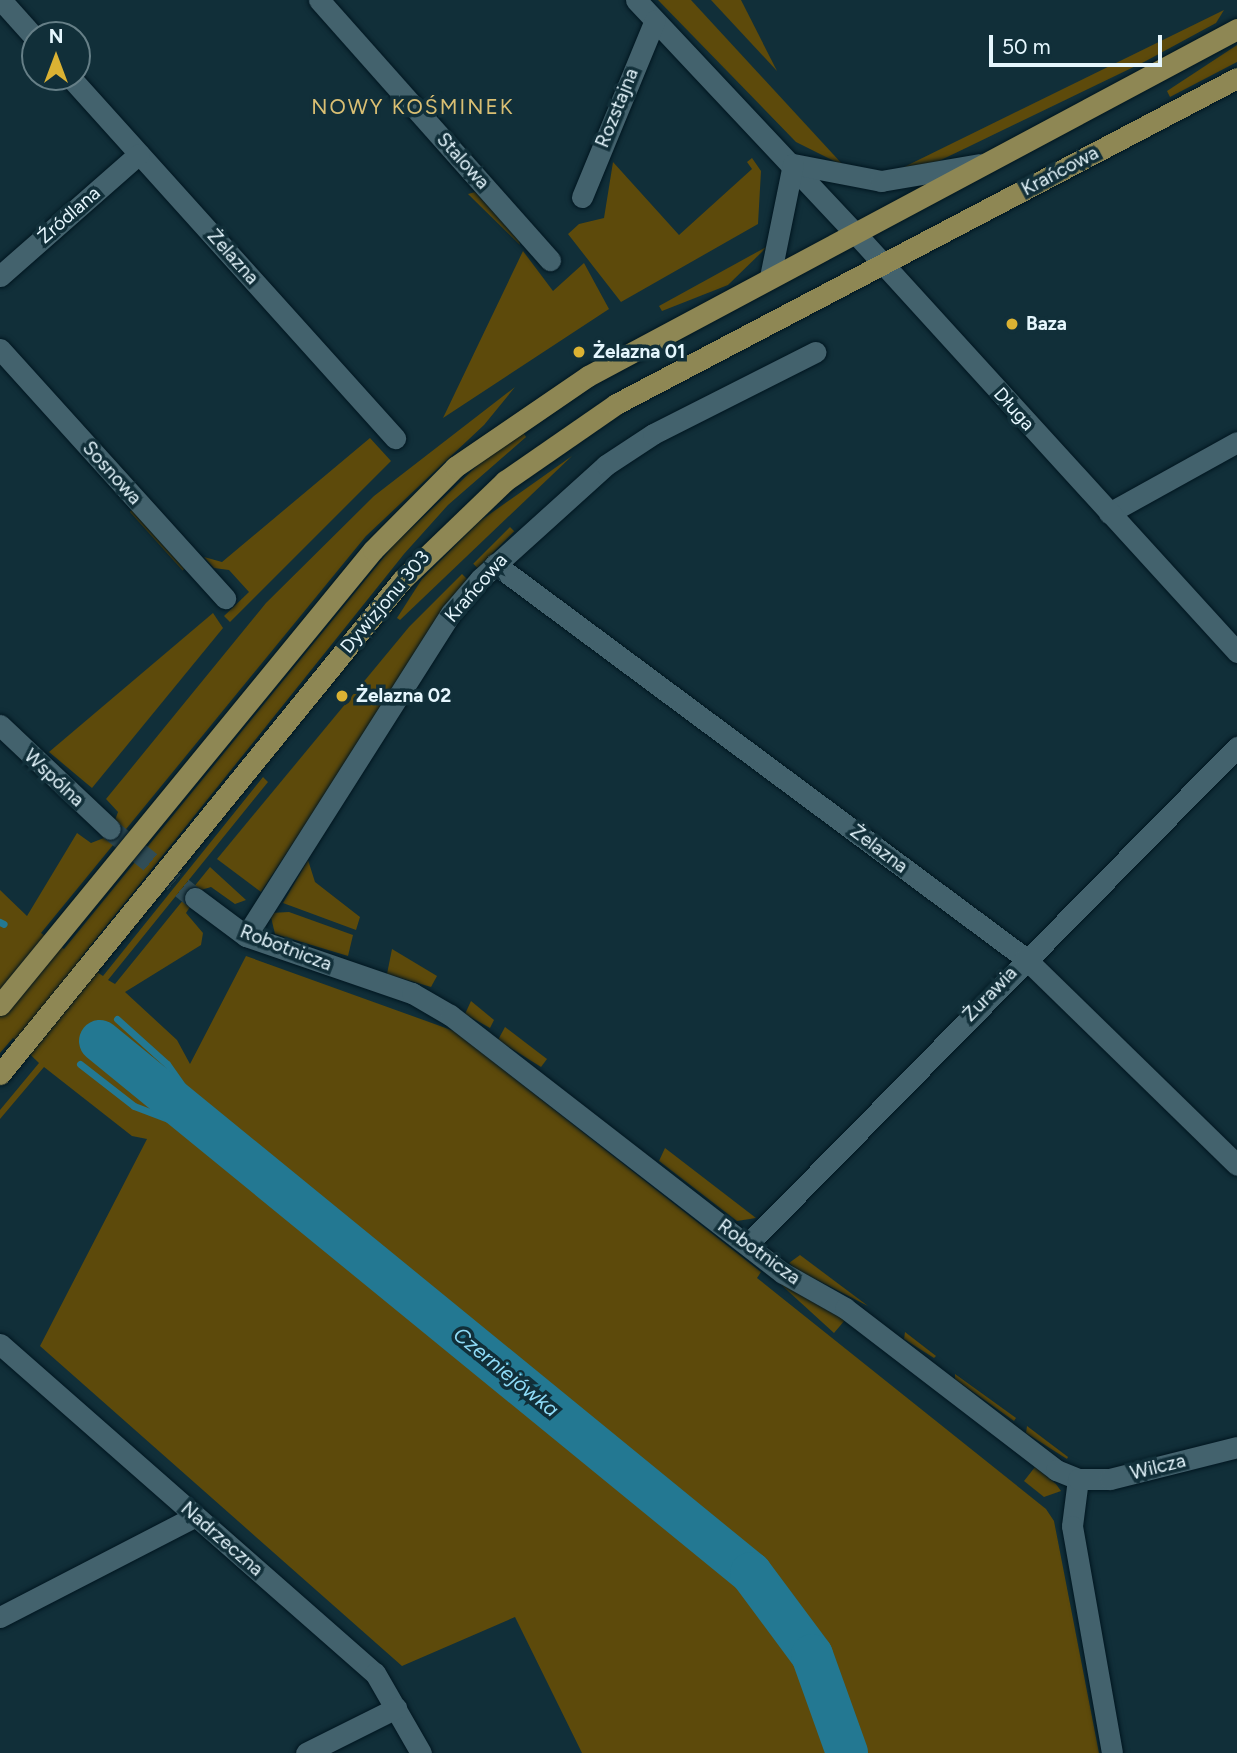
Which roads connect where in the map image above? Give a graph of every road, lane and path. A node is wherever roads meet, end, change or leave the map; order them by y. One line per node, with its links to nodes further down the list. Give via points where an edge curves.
1 (1, 0): 5 (street)
2 (319, 0): 14 (street, Stalowa)
3 (636, 0): 4 (street, Długa)
4 (655, 20): 11 (street, Długa); 12 (street, Rozstajna)
5 (21, 22)
6 (1237, 29): 10 (main road)
7 (1237, 78): 15 (main road, Krańcowa)
8 (83, 91): 9 (street, Żelazna)
9 (139, 154): 16 (street, Źródlana); 20 (street, Żelazna)
10 (988, 162): 11 (street, via 881,181); 13 (main road)
11 (793, 164): 13 (street, Długa); 17 (street)
12 (582, 197)
13 (856, 234): 15 (street, Długa); 17 (main road)
14 (550, 260)
15 (885, 265): 22 (street, Długa); 33 (main road, Dywizjonu 303, via 616,404 477,505 402,580)
16 (0, 276)
17 (770, 277): 32 (main road, via 589,376 455,467 373,550)
18 (0, 349): 24 (street, Sosnowa)
19 (815, 352): 23 (street, Krańcowa, via 653,434 606,465)
20 (396, 438)
21 (1237, 442): 22 (street)
22 (1109, 513): 25 (street, Długa)
23 (495, 564): 30 (street, Krańcowa, via 451,612); 31 (street, Żelazna)
24 (225, 598)
25 (1237, 652)
26 (0, 726): 28 (street, Wspólna)
27 (1237, 747): 31 (street, Żurawia)
28 (110, 829)
29 (195, 898): 30 (street, Robotnicza)
30 (246, 936): 35 (street, Robotnicza, via 412,993 450,1015)
31 (1025, 958): 34 (street, Żelazna); 35 (street, Żurawia)
32 (0, 1005)
33 (0, 1074)
34 (1237, 1164)
35 (747, 1244): 38 (street, Robotnicza, via 845,1308 1056,1470)
36 (0, 1344): 39 (street, Nadrzeczna)
37 (1237, 1447): 38 (street, Wilcza, via 1110,1479)
38 (1078, 1479): 44 (street, via 1072,1527)
39 (196, 1516): 40 (street); 41 (street, Nadrzeczna, via 375,1673)
40 (0, 1616)
41 (396, 1708): 42 (street); 43 (street, Nadrzeczna)
42 (306, 1753)
43 (421, 1753)
44 (1112, 1753)

